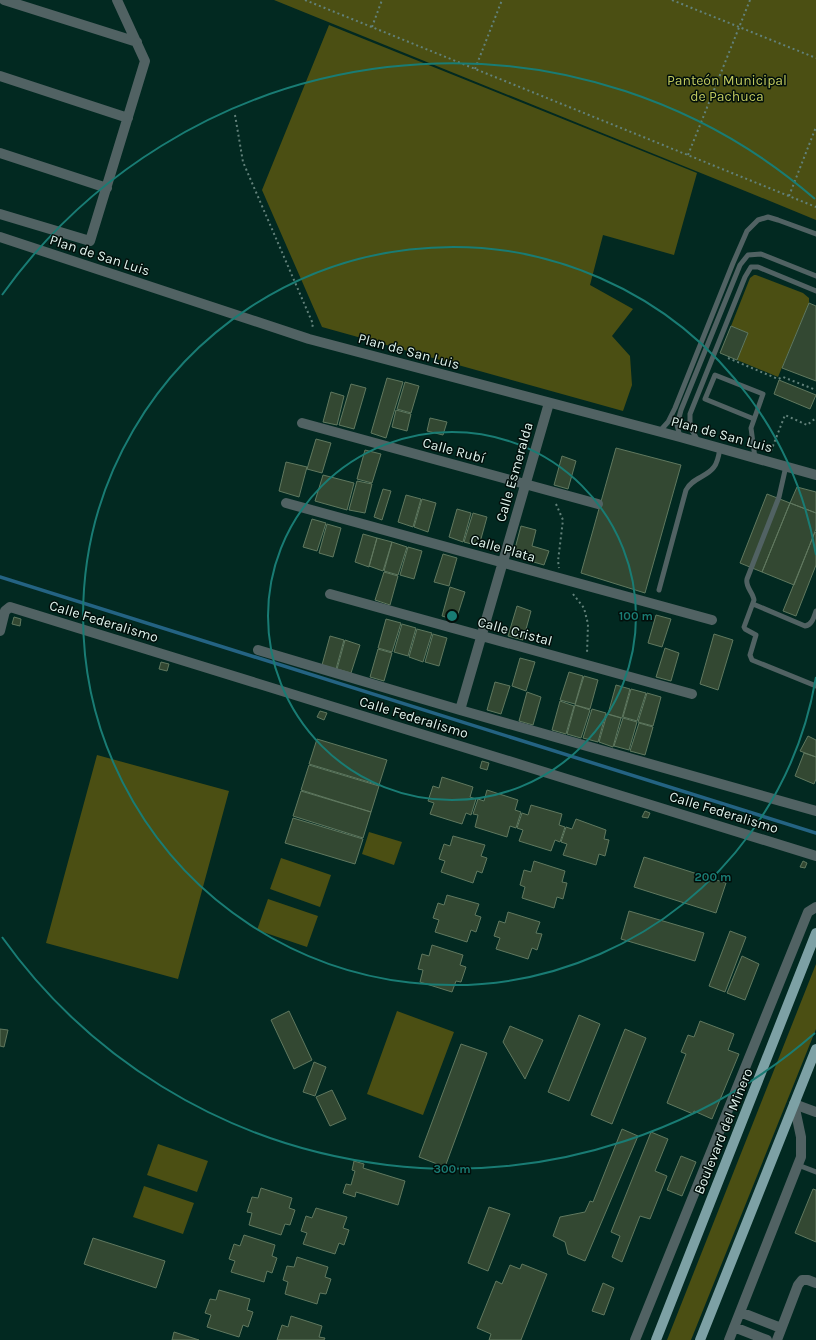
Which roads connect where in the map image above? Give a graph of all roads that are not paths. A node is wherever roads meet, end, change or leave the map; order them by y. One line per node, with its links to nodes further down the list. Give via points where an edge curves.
1 (4, 0): 3 (street)
2 (117, 0): 3 (street)
3 (137, 42): 5 (street, via 145,61)
4 (0, 76): 5 (street)
5 (128, 118): 7 (street)
6 (0, 153): 7 (street)
7 (107, 188): 8 (street, via 90,241)
8 (0, 214)
9 (816, 234): 16 (lane, via 768,218 758,220 747,231 675,408)
10 (0, 237): 13 (street, Plan de San Luis, via 309,339)
11 (816, 276): 17 (lane, via 761,254 748,255 740,265 681,410 677,425)
12 (816, 291): 18 (lane, via 758,267 752,267 745,278 690,414 690,427)
13 (549, 403): 16 (street, Plan de San Luis); 23 (street, Calle Esmeralda)
14 (754, 419): 14 (lane, via 763,394 715,375 705,399); 20 (lane, via 750,428)
15 (302, 423): 23 (street, Calle Rubí)
16 (659, 432): 17 (street, Plan de San Luis)
17 (680, 437): 18 (street, Plan de San Luis)
18 (698, 442): 19 (street, Plan de San Luis)
19 (720, 448): 20 (street, Plan de San Luis); 27 (lane, via 713,469 688,484)
20 (755, 458): 21 (street, Plan de San Luis)
21 (786, 466): 22 (street, Plan de San Luis); 29 (lane, via 779,497 747,579 754,597)
22 (816, 475)
23 (525, 484): 25 (street, Calle Rubí); 26 (street, Calle Esmeralda)
24 (286, 503): 26 (street, Calle Plata)
25 (598, 504)
26 (503, 563): 31 (street, Calle Plata); 33 (street, Calle Esmeralda)
27 (658, 590)
28 (330, 594): 33 (street, Calle Cristal)
29 (752, 604): 30 (lane, via 805,626 811,623); 35 (lane, via 744,627 756,634 750,658)
30 (816, 611)
31 (712, 620)
32 (0, 632): 39 (street, Calle Federalismo, via 5,611 10,607)
33 (482, 636): 36 (street, Calle Cristal); 37 (street, Calle Esmeralda)
34 (258, 650): 37 (street, Calle Federalismo)
35 (816, 686)
36 (692, 694)
37 (460, 710): 38 (street, Calle Federalismo)
38 (816, 811)
39 (816, 856)
40 (816, 907): 51 (street, via 808,912)
41 (816, 933): 52 (main road, Boulevard del Minero)
42 (816, 1049): 43 (main road)
43 (794, 1104): 44 (street); 45 (street, via 801,1137 801,1157); 53 (main road)
44 (816, 1112)
45 (798, 1165): 46 (lane); 48 (street)
46 (816, 1172)
47 (816, 1283): 50 (street, via 802,1280 798,1285)
48 (740, 1312): 49 (street); 50 (street)
49 (734, 1326): 54 (street); 55 (street)
50 (782, 1328): 56 (street)
51 (635, 1340)
52 (656, 1340)
53 (700, 1340)
54 (729, 1340)
55 (767, 1340)
56 (777, 1340)

